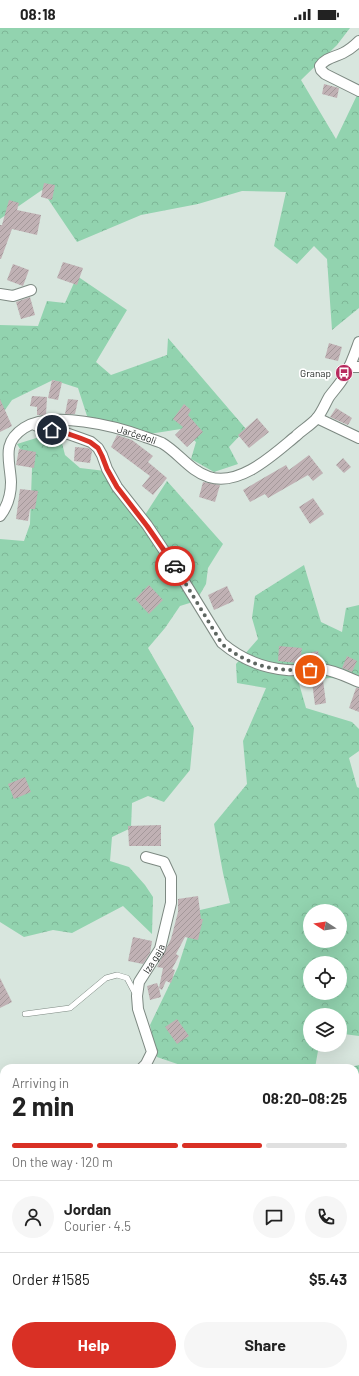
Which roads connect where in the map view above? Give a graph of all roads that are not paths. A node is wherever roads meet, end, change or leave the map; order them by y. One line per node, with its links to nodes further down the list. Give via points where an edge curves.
1 (359, 41): 2 (street, via 320,66 325,74)
2 (359, 91)
3 (32, 290): 4 (street, via 13,296)
4 (0, 294)
5 (359, 342): 6 (street, Jarčedoli)
6 (354, 367): 7 (street, Jarčedoli)
7 (317, 418): 8 (street, Jarčedoli, via 249,471 220,479 200,474 162,444 137,434 80,421 55,420); 9 (street)
8 (33, 424): 10 (street, Jarčedoli, via 24,428 9,444 11,484 9,498); 11 (street, via 80,438 98,448 117,487 180,573 222,644 250,662 264,667 287,670 321,669)
9 (359, 438)
10 (0, 516)
11 (359, 682)
12 (146, 857): 13 (street, Iza gaja, via 164,862 171,877 171,903 160,949 139,982)
13 (137, 996): 14 (lane, via 127,978 117,975 106,978 70,1008); 15 (street, Iza gaja, via 138,1009 152,1052)
14 (25, 1014)
15 (146, 1064)

